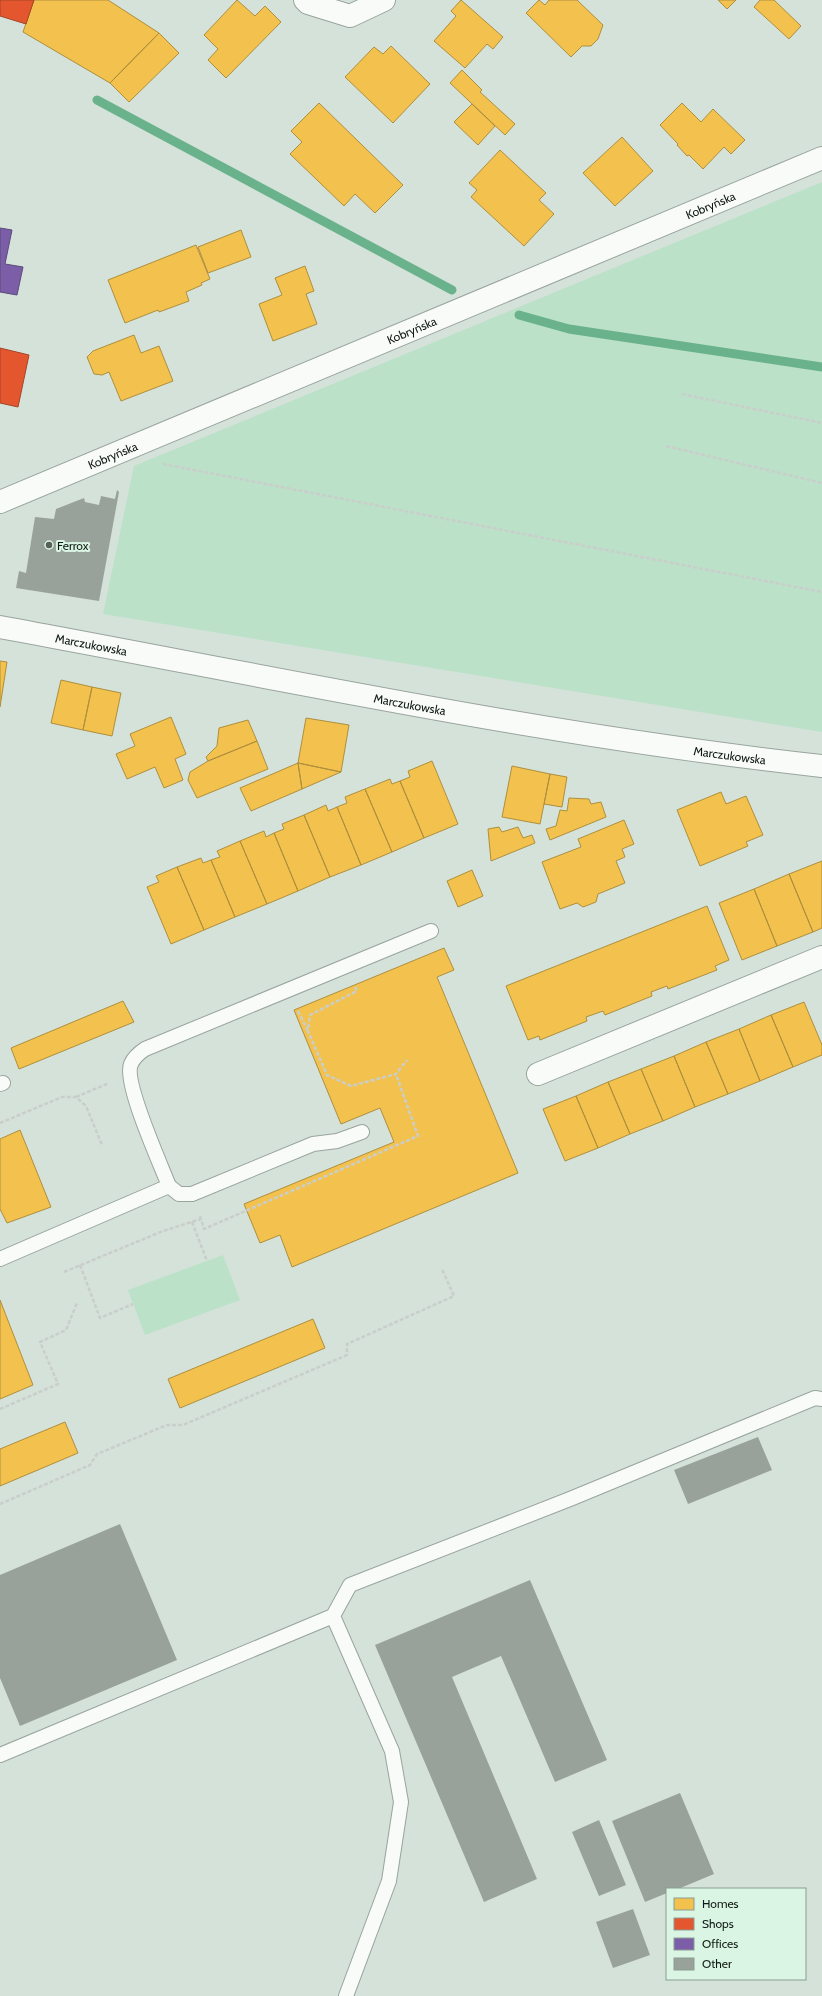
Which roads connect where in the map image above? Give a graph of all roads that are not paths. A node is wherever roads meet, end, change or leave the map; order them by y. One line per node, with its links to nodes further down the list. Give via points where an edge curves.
1 (305, 0): 2 (street, via 350,16)
2 (384, 0)
3 (822, 158): 4 (street, Kobryńska)
4 (0, 502)
5 (0, 627): 6 (street, Marczukowska, via 506,720 659,745)
6 (822, 766)
7 (431, 931): 11 (lane, via 145,1049 136,1056 130,1065 131,1087)
8 (822, 958): 9 (street)
9 (538, 1074)
10 (362, 1132): 11 (lane, via 337,1141 313,1144 192,1194 180,1194)
11 (169, 1186): 12 (lane)
12 (0, 1259)
13 (822, 1399): 14 (lane, via 815,1398 570,1500 350,1586)
14 (333, 1616): 15 (lane); 16 (lane, via 392,1751 401,1802 389,1881)
15 (0, 1755)
16 (346, 1996)

